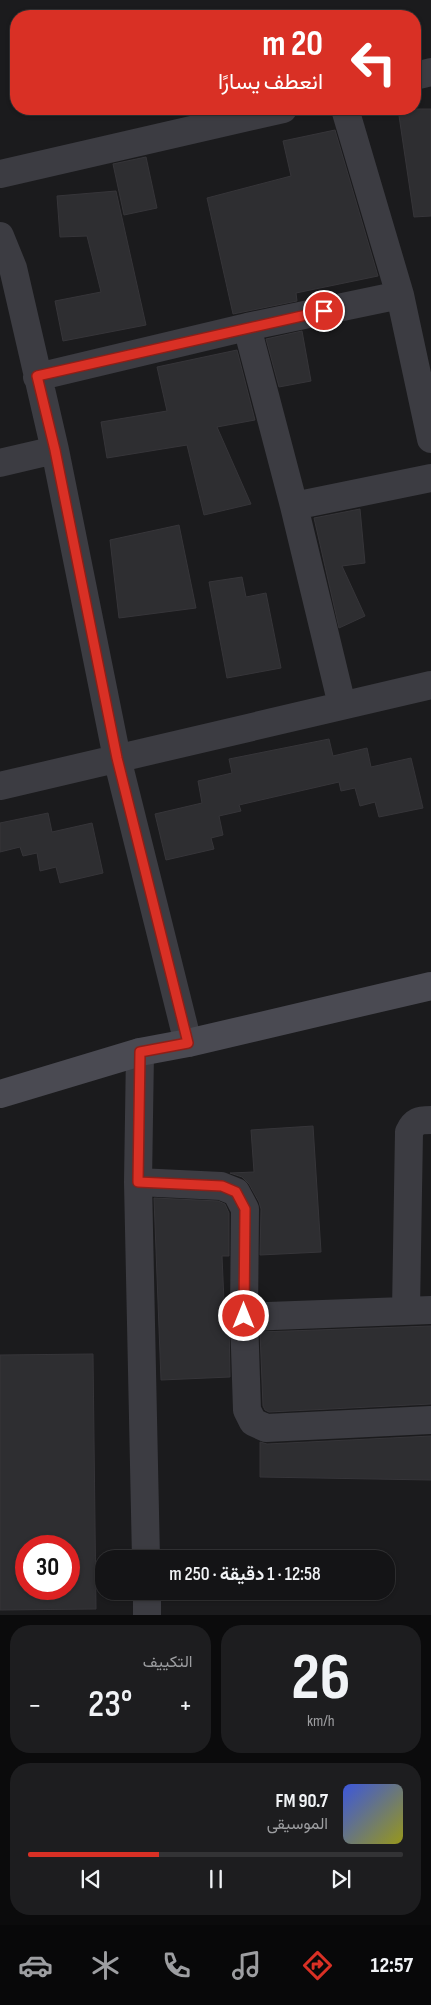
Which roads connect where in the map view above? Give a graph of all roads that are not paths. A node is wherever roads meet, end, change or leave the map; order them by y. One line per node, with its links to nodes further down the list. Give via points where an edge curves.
1 (257, 115): 3 (street)
2 (347, 115): 6 (street)
3 (0, 174)
4 (0, 236): 5 (street)
5 (7, 270): 8 (street)
6 (400, 295): 7 (street); 9 (street)
7 (247, 327): 8 (street); 13 (street)
8 (37, 376): 10 (street)
9 (431, 439)
10 (55, 450): 11 (street); 16 (street)
11 (0, 463)
12 (431, 478): 13 (street)
13 (294, 506): 15 (street)
14 (431, 685): 15 (street)
15 (342, 705): 16 (street)
16 (117, 758): 17 (street); 19 (street)
17 (0, 786)
18 (431, 986): 19 (main road)
19 (188, 1043): 20 (main road)
20 (140, 1052): 21 (main road); 23 (street)
21 (0, 1094)
22 (431, 1120): 24 (street, via 419,1120 409,1132)
23 (138, 1182): 25 (street, via 222,1186 236,1192 245,1209); 27 (street)
24 (419, 1310): 25 (street)
25 (244, 1316): 26 (street, via 247,1410 253,1422 266,1428)
26 (431, 1420)
27 (146, 1550)
28 (147, 1600): 29 (street)
29 (147, 1615)

